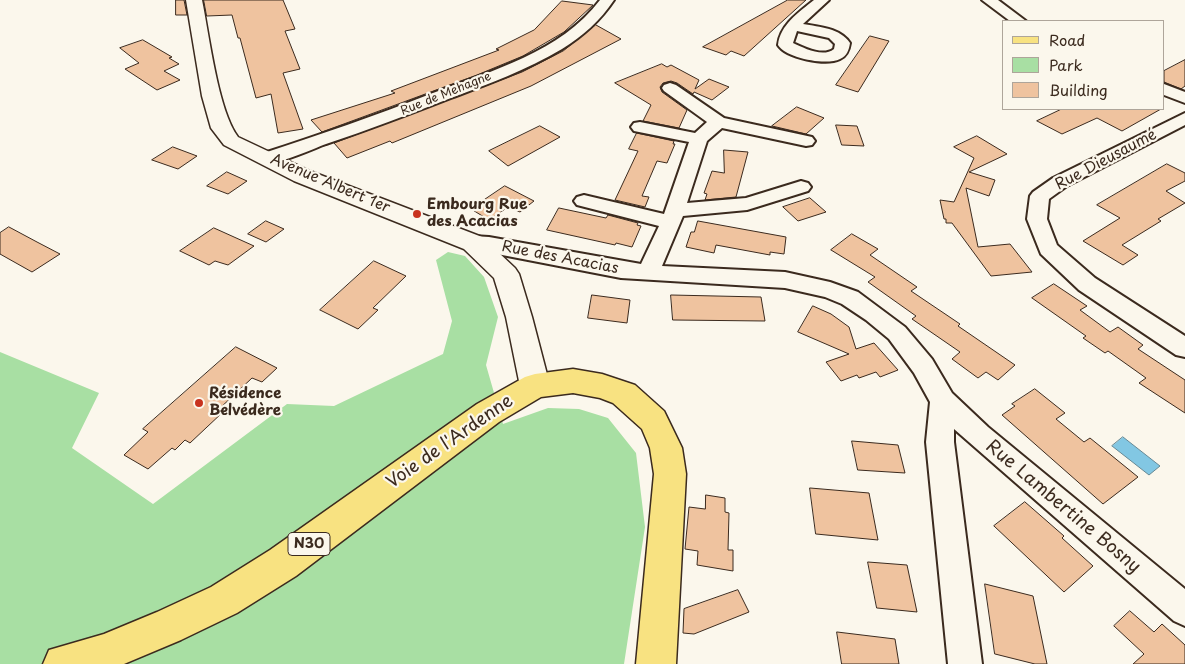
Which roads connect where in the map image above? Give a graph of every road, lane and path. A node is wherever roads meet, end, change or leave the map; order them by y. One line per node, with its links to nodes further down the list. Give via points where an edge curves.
1 (194, 0): 15 (street, Avenue Albert 1er, via 221,128 232,141)
2 (607, 0): 15 (street, Rue de Mehagne, via 568,39 521,63 379,120)
3 (822, 0): 6 (street, via 803,14)
4 (989, 0): 5 (street)
5 (1018, 20)
6 (795, 26)
7 (670, 88): 11 (street)
8 (1165, 88): 9 (street)
9 (1185, 98)
10 (1185, 118): 22 (street, Rue Dieusaumé, via 1060,182 1040,196 1036,218 1048,249 1087,284)
11 (718, 122): 13 (street); 14 (street)
12 (640, 128): 13 (street)
13 (700, 139): 18 (street)
14 (806, 140)
15 (268, 158): 19 (street, Avenue Albert 1er, via 302,176)
16 (802, 187): 18 (street, via 746,204)
17 (584, 201): 18 (street)
18 (674, 216): 20 (street)
19 (473, 243): 20 (street, Rue des Acacias); 23 (street, Avenue Albert 1er, via 506,274)
20 (648, 273): 21 (street, Rue des Acacias)
21 (768, 279): 24 (street, Rue Lambertine Bosny, via 806,283 830,290 850,298 874,314 897,333 923,366)
22 (1185, 348)
23 (534, 386): 26 (main road, Voie de l'Ardenne / N30, via 488,412 284,563 224,600 104,653); 27 (main road, Voie de l'Ardenne / N30, via 573,381 624,394 653,420 666,448 670,474)
24 (943, 401): 25 (street, Rue Lambertine Bosny, via 978,435); 28 (street, via 940,442)
25 (1185, 610)
26 (63, 664)
27 (656, 664)
28 (965, 664)

